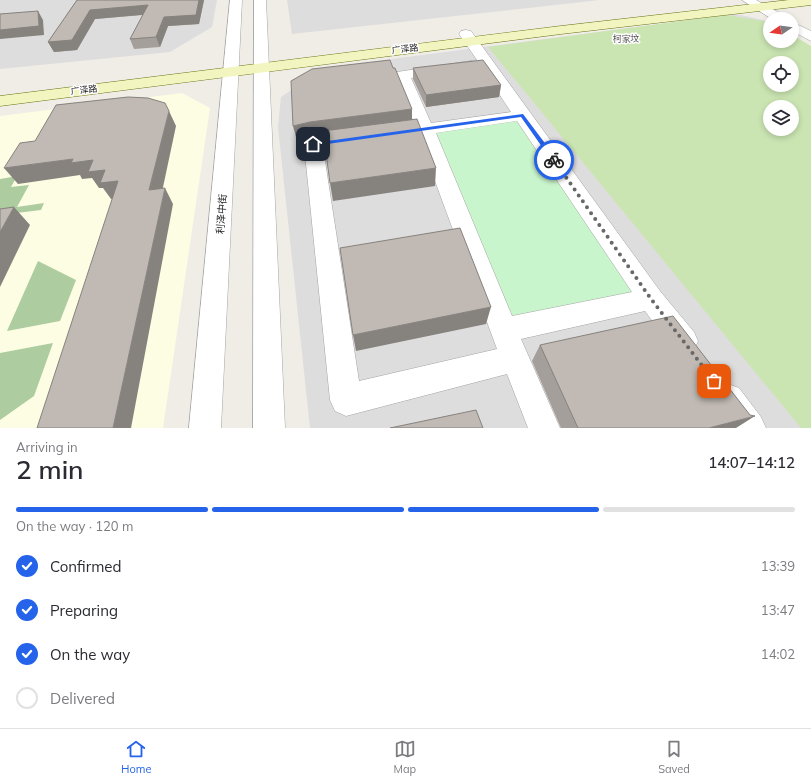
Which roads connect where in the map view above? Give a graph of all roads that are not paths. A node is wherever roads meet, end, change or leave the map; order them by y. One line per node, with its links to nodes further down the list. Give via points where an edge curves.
1 (236, 0): 12 (street, 利泽中街)
2 (260, 0): 10 (street)
3 (748, 0): 5 (street); 8 (main road, 广泽路)
4 (811, 1): 5 (main road, 广泽路)
5 (760, 6): 6 (street); 8 (main road, 广泽路)
6 (770, 12)
7 (799, 30): 9 (street)
8 (468, 37): 10 (main road, 广泽路); 11 (street)
9 (811, 37)
10 (262, 62): 12 (main road, 广泽路); 23 (street)
11 (486, 63): 15 (street); 16 (street, via 402,75)
12 (231, 66): 13 (main road, 广泽路); 14 (main road, 广泽路); 22 (street, 利泽中街)
13 (0, 88)
14 (0, 101)
15 (523, 115): 16 (street); 17 (street)
16 (424, 129): 18 (street); 19 (street, via 313,144 346,400)
17 (651, 299): 18 (street); 20 (street)
18 (504, 330): 19 (street)
19 (514, 358): 24 (street)
20 (698, 360)
21 (717, 385): 25 (street)
22 (205, 428)
23 (269, 428)
24 (544, 428)
25 (750, 428)

